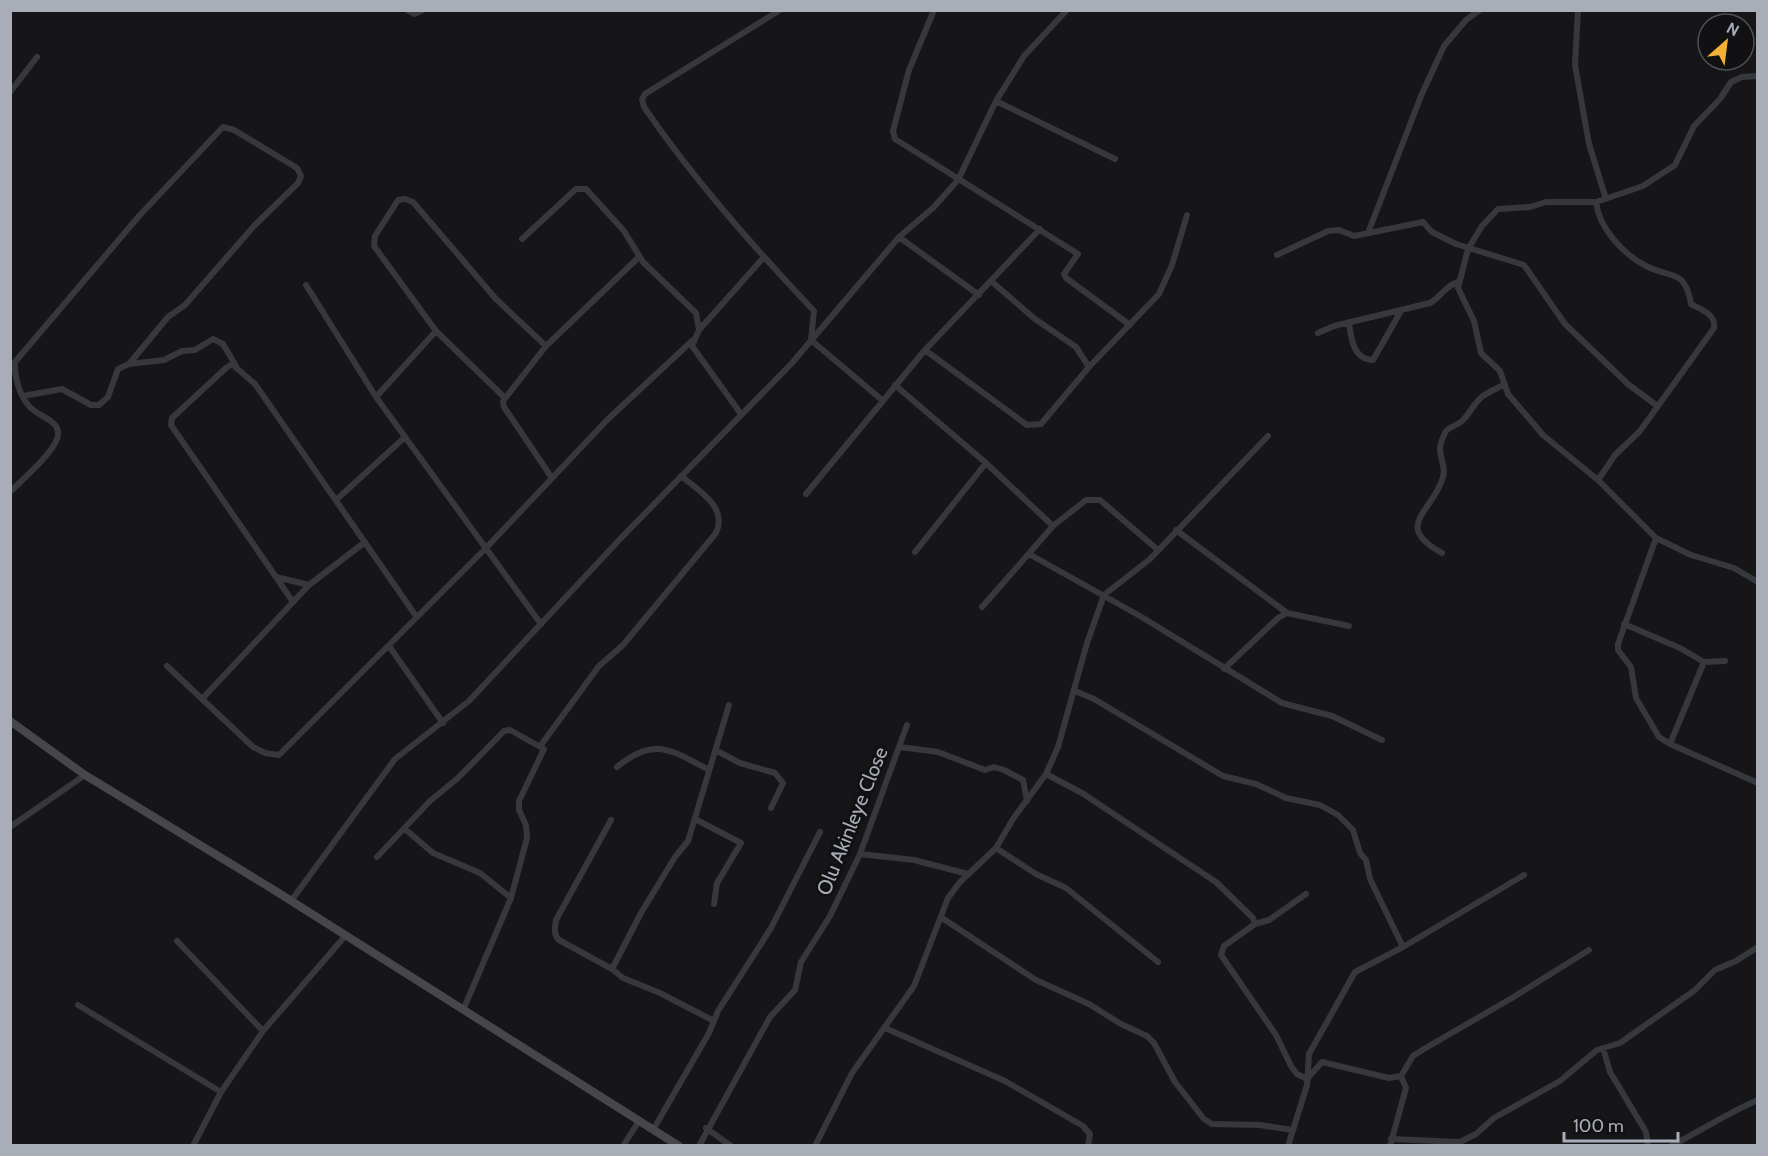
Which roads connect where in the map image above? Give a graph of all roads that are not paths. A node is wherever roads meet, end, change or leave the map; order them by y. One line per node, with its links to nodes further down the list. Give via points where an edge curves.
1 (407, 10): 2 (street, via 414,14)
2 (423, 10)
3 (780, 10): 24 (street, via 642,99 673,149)
4 (934, 10): 13 (street, via 909,70 893,131 895,139)
5 (1067, 10): 11 (street, via 1024,56)
6 (1480, 10): 18 (street, via 1444,46)
7 (1578, 10): 14 (street, via 1575,65 1589,144)
8 (37, 57): 10 (street)
9 (1758, 76): 14 (street, via 1731,82 1694,126 1674,165 1643,186)
10 (10, 92)
11 (996, 101): 12 (street); 13 (street)
12 (1115, 159)
13 (957, 180): 17 (street); 19 (street)
14 (1606, 198): 15 (street)
15 (1596, 202): 21 (street, via 1504,206 1490,215); 48 (street, via 1602,224 1617,242 1643,264 1673,273 1689,292 1691,304 1715,322)
16 (1187, 214): 31 (street, via 1159,294)
17 (1040, 229): 25 (street); 31 (street, via 1078,254 1064,274 1066,278)
18 (1368, 233): 21 (street, via 1423,222 1432,232); 22 (street, via 1354,236 1339,230 1328,231)
19 (900, 237): 28 (street); 36 (street)
20 (522, 239): 23 (street, via 582,187 624,231)
21 (1468, 249): 26 (street); 48 (street, via 1524,265 1565,324)
22 (1277, 255)
23 (639, 257): 32 (street, via 691,308 699,318); 37 (street)
24 (764, 257): 32 (street); 36 (street, via 814,310)
25 (991, 281): 28 (street); 41 (street, via 1035,319 1076,347)
26 (1458, 282): 29 (street, via 1446,288 1438,299); 43 (street, via 1474,321 1481,352 1495,364)
27 (306, 285): 45 (street)
28 (979, 295): 38 (street)
29 (1401, 311): 30 (street); 30 (street, via 1373,360 1365,360 1357,352)
30 (1349, 323): 34 (street)
31 (1130, 326): 41 (street)
32 (699, 330): 35 (street)
33 (436, 331): 37 (street, via 374,246 375,236 398,200 413,201 496,299); 45 (street); 46 (street)
34 (1318, 333)
35 (693, 340): 49 (street, via 692,346); 54 (street)
36 (811, 340): 47 (street); 49 (street)
37 (546, 346): 46 (street)
38 (925, 350): 41 (street, via 1035,427); 42 (street)
39 (129, 364): 40 (street, via 164,360 216,339); 44 (street, via 118,369 108,397 99,405 91,405 62,389); 44 (street, via 168,317 191,298 298,183 301,176 297,168 229,127 219,129 21,352 14,369)
40 (236, 366): 58 (street, via 255,384); 68 (street, via 226,368 170,422)
41 (1089, 367)
42 (895, 385): 47 (street); 52 (street)
43 (1503, 385): 55 (street, via 1543,435); 66 (street, via 1481,397 1461,421 1446,431 1440,447 1444,477 1418,523 1419,537)
44 (23, 396): 56 (street, via 29,407 49,419 58,434 54,445)
45 (375, 397): 51 (street)
46 (505, 398): 54 (street, via 504,407)
47 (882, 400): 57 (street)
48 (1656, 405): 55 (street, via 1640,431 1616,454)
49 (741, 414): 53 (street)
50 (1268, 436): 60 (street)
51 (405, 437): 58 (street); 63 (street)
52 (986, 463): 59 (street); 65 (street)
53 (681, 476): 76 (street); 92 (street, via 720,514 716,532 623,645 599,666)
54 (552, 478): 63 (street)
55 (1598, 480): 61 (street)
56 (10, 492)
57 (806, 494)
58 (336, 500): 62 (street)
59 (1053, 526): 64 (street, via 1086,500 1100,500); 67 (street)
60 (1176, 530): 64 (street); 74 (street)
61 (1656, 538): 69 (street, via 1691,555 1734,568); 77 (street)
62 (365, 542): 70 (street); 75 (street)
63 (486, 548): 75 (street); 76 (street)
64 (1158, 550): 71 (street)
65 (915, 552)
66 (1442, 553)
67 (1029, 554): 71 (street); 73 (street)
68 (276, 577): 70 (street); 72 (street)
69 (1758, 582)
70 (309, 585): 72 (street)
71 (1104, 595): 83 (street); 84 (street)
72 (293, 602): 85 (street)
73 (982, 607)
74 (1287, 613): 78 (street); 83 (street)
75 (416, 616): 79 (street)
76 (541, 624): 88 (street, via 469,701)
77 (1624, 624): 81 (street); 91 (street, via 1618,650 1629,660 1636,698 1659,737)
78 (1349, 626)
79 (389, 646): 85 (street, via 279,755 253,747); 88 (street)
80 (1725, 660): 81 (street)
81 (1704, 662): 91 (street)
82 (167, 666): 85 (street)
83 (1224, 669): 90 (street, via 1282,703 1332,716)
84 (1074, 691): 97 (street); 120 (street, via 1223,776 1256,784 1286,798 1320,805 1338,815 1353,830 1370,879)
85 (202, 699)
86 (729, 705): 94 (street)
87 (10, 721): 98 (main road)
88 (442, 723): 114 (street, via 395,759)
89 (907, 725): 93 (street, Olu Akinleye Close)
90 (1382, 740)
91 (1670, 744): 99 (street)
92 (541, 746): 105 (street, via 510,730 504,731); 113 (street, via 544,752 519,801 527,838)
93 (900, 747): 100 (street, via 938,752 985,770 1004,770 1023,780); 108 (street, Olu Akinleye Close)
94 (717, 751): 96 (street); 101 (street, via 782,777)
95 (617, 767): 96 (street, via 632,755 651,748 670,750)
96 (709, 770): 102 (street)
97 (1046, 774): 100 (street); 117 (street, via 1082,793 1216,882)
98 (86, 775): 104 (street); 114 (main road)
99 (1758, 783)
100 (1027, 801): 107 (street)
101 (771, 808)
102 (695, 819): 115 (street, via 741,843 717,884); 124 (street, via 688,841 641,913)
103 (611, 820): 124 (street, via 556,920 555,936)
104 (10, 827)
105 (405, 829): 109 (street); 113 (street, via 433,853 480,873)
106 (820, 832): 127 (street, via 771,928)
107 (996, 848): 110 (street); 123 (street, via 1066,888)
108 (860, 854): 110 (street, via 914,860); 136 (street, Olu Akinleye Close, via 839,899 801,962 795,990 771,1017)
109 (377, 857)
110 (968, 874): 116 (street, via 948,898)
111 (1524, 875): 120 (street)
112 (1306, 894): 117 (street, via 1269,920)
113 (511, 898): 126 (street)
114 (291, 901): 118 (main road)
115 (714, 904)
116 (942, 918): 128 (street, via 914,986); 138 (street, via 1036,980 1147,1036 1175,1082 1212,1124)
117 (1255, 924): 132 (street, via 1224,946 1221,955 1276,1035 1291,1066)
118 (346, 935): 126 (main road); 129 (street)
119 (177, 941): 129 (street)
120 (1404, 947): 132 (street, via 1370,962 1352,976 1309,1054)
121 (1758, 947): 130 (street, via 1715,970 1695,990 1620,1043)
122 (1589, 950): 131 (street, via 1424,1048 1413,1056)
123 (1158, 962)
124 (612, 969): 127 (street)
125 (78, 1005): 133 (street)
126 (464, 1008): 135 (main road)
127 (714, 1022): 137 (street)
128 (885, 1028): 146 (street, via 852,1073); 147 (street, via 1022,1090 1083,1126 1090,1134)
129 (263, 1031): 133 (street)
130 (1603, 1048): 139 (street, via 1560,1081 1494,1118); 150 (street, via 1610,1072 1646,1132)
131 (1401, 1076): 132 (street, via 1389,1078 1322,1062); 140 (street, via 1406,1088)
132 (1307, 1078): 138 (street)
133 (221, 1092): 141 (street)
134 (1758, 1100): 151 (street, via 1723,1115)
135 (639, 1121): 137 (main road); 142 (street)
136 (706, 1128): 144 (street, Olu Akinleye Close); 145 (street)
137 (653, 1130): 143 (main road)
138 (1292, 1130): 148 (street)
139 (1470, 1138): 140 (street, via 1460,1142); 149 (street)
140 (1391, 1142)
141 (193, 1146)
142 (623, 1146)
143 (680, 1146)
144 (699, 1146)
145 (731, 1146)
146 (815, 1146)
147 (1088, 1146)
148 (1288, 1146)
149 (1469, 1146)
150 (1648, 1146)
151 (1671, 1146)

